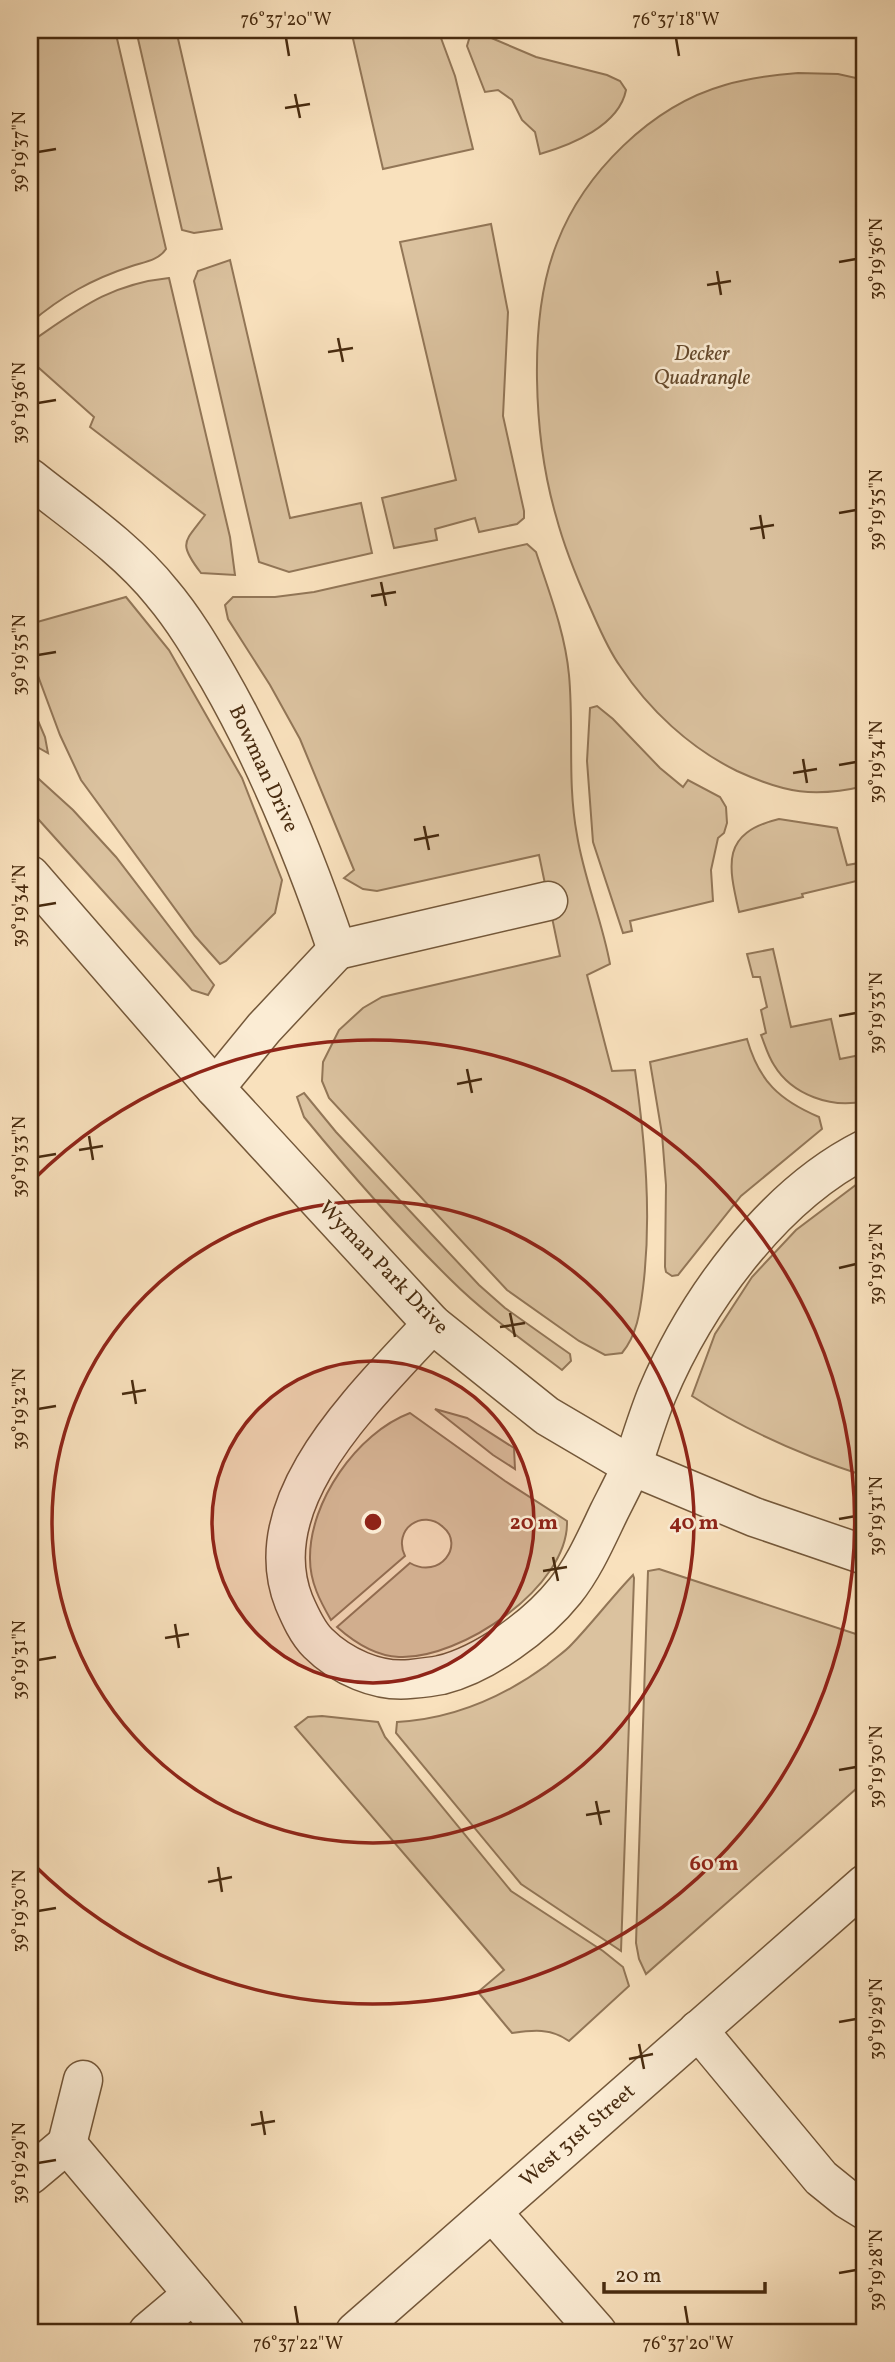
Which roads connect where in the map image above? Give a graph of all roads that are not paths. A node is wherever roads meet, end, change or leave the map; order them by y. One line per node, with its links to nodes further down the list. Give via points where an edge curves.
1 (30, 478): 4 (street, Bowman Drive, via 119,550 162,592 201,649 260,756 312,874)
2 (30, 875): 5 (street, Wyman Park Drive)
3 (548, 901): 4 (street)
4 (337, 950): 5 (street)
5 (215, 1088): 7 (street, Wyman Park Drive)
6 (865, 1149): 8 (street, via 810,1185 766,1224 726,1273 695,1318 657,1393)
7 (432, 1324): 8 (street, Wyman Park Drive, via 547,1416); 8 (street, via 344,1423 294,1507 285,1545 287,1585 310,1633 335,1658 363,1672 399,1681 442,1675 484,1658 532,1624 565,1592)
8 (632, 1466): 9 (street, Wyman Park Drive, via 754,1517)
9 (865, 1555)
10 (865, 1884): 11 (street, West 31st Street)
11 (698, 2030): 15 (street, via 821,2178); 16 (street, West 31st Street)
12 (83, 2080): 13 (street)
13 (66, 2144): 14 (street); 17 (street)
14 (30, 2175)
15 (865, 2210)
16 (492, 2211): 20 (street, West 31st Street); 21 (street)
17 (193, 2294): 18 (street); 19 (street)
18 (148, 2332)
19 (225, 2332)
20 (355, 2332)
21 (597, 2332)

